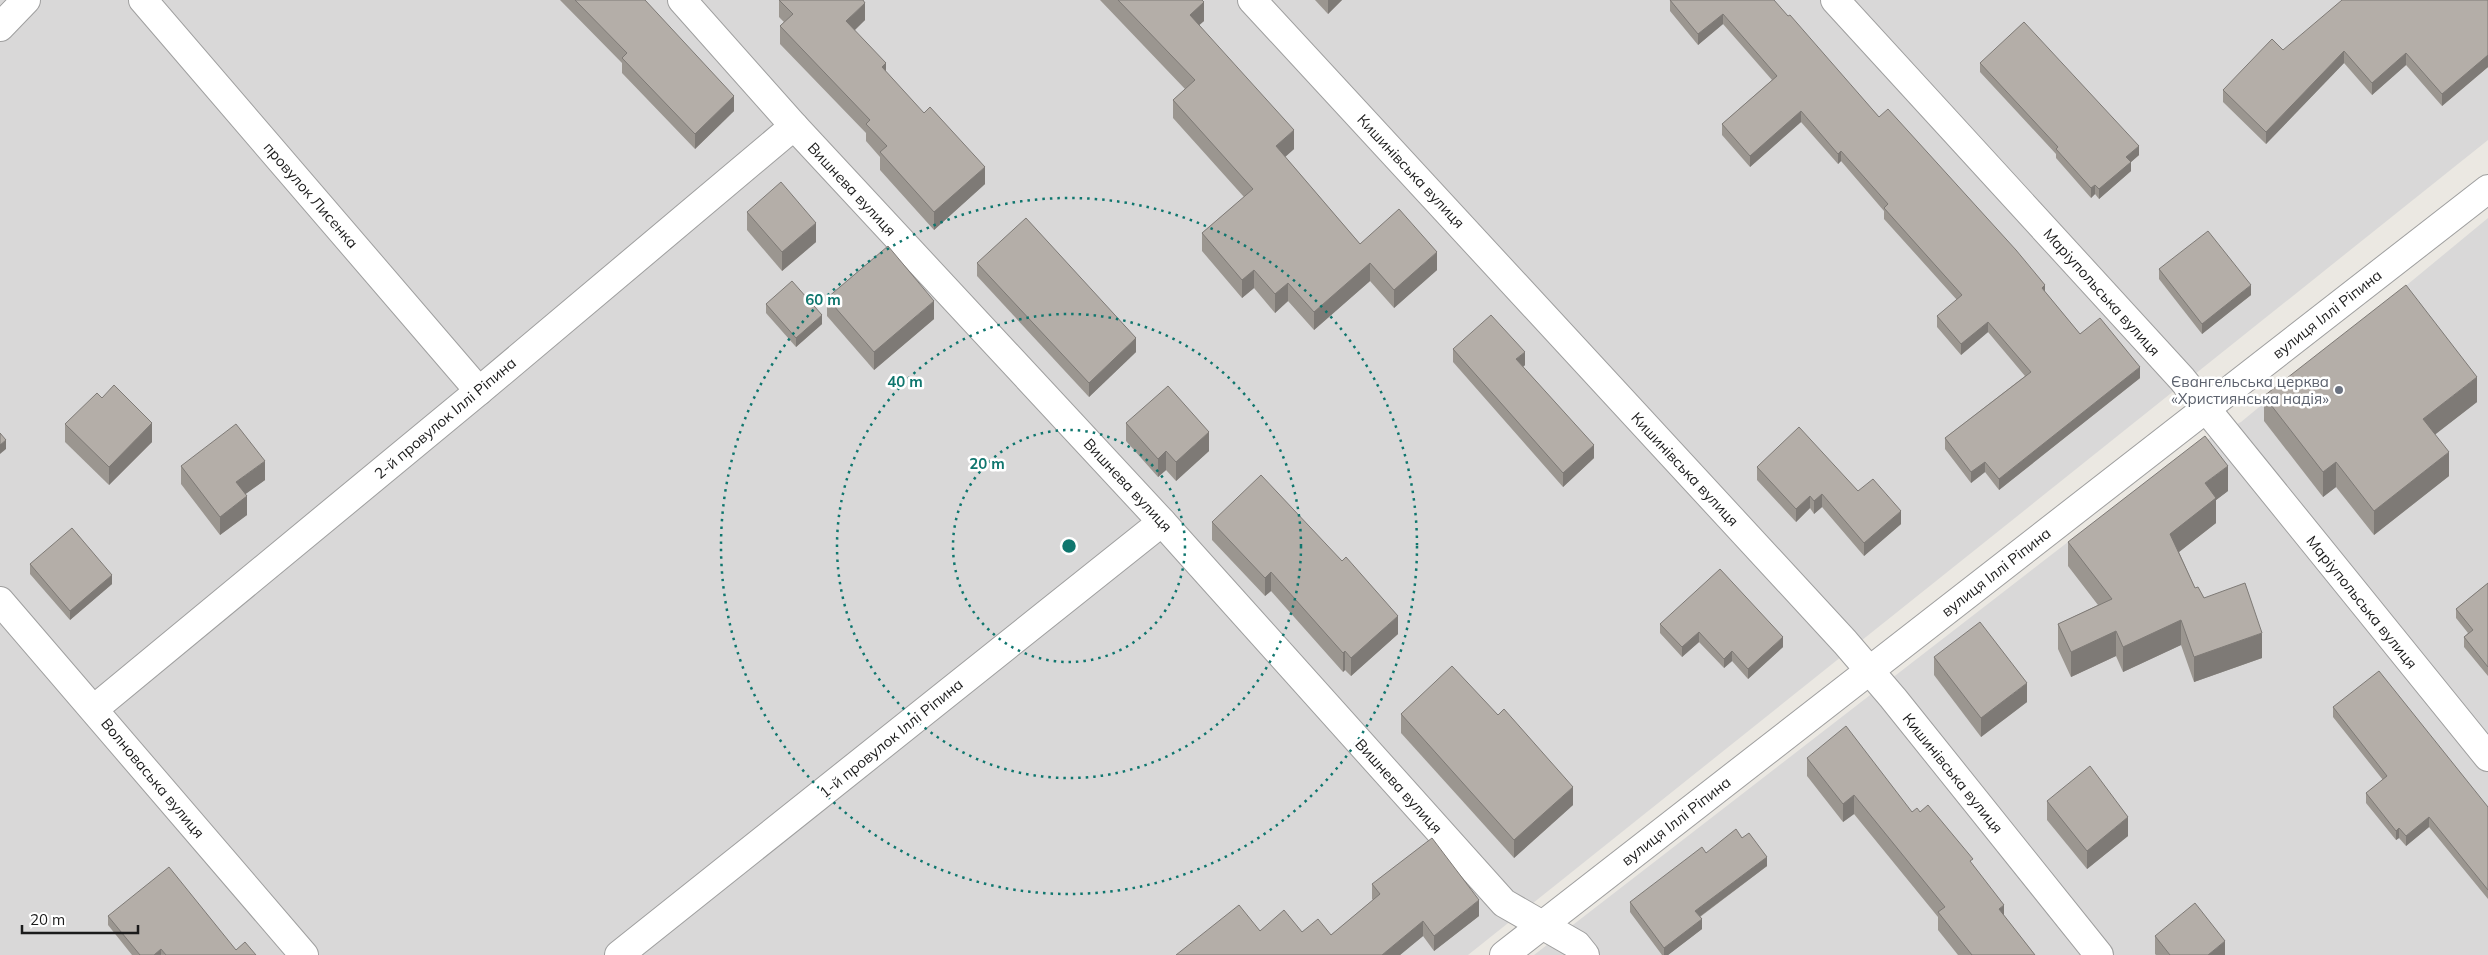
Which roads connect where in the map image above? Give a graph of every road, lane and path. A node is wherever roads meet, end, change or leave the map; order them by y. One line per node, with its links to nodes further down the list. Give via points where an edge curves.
1 (26, 0): 6 (street)
2 (143, 0): 9 (street, провулок Лисенка)
3 (682, 0): 7 (street, Вишнева вулиця)
4 (1252, 0): 13 (street, Кишинівська вулиця)
5 (1835, 0): 10 (street, Маріупольська вулиця)
6 (0, 27)
7 (794, 126): 9 (street, 2-й провулок Іллі Ріпина); 11 (street, Вишнева вулиця)
8 (2488, 190): 10 (street, вулиця Іллі Ріпина)
9 (479, 391): 14 (street, 2-й провулок Іллі Ріпина)
10 (2206, 409): 13 (street, вулиця Іллі Ріпина); 15 (street, Маріупольська вулиця)
11 (1162, 522): 16 (street, Вишнева вулиця, via 1504,903); 18 (street, 1-й провулок Іллі Ріпина)
12 (0, 601): 14 (street, Волноваська вулиця)
13 (1870, 671): 16 (street, вулиця Іллі Ріпина); 21 (street, Кишинівська вулиця)
14 (94, 709): 17 (street, Волноваська вулиця)
15 (2488, 757)
16 (1542, 925): 19 (street, вулиця Іллі Ріпина); 20 (street, Вишнева вулиця, via 1577,945)
17 (304, 955)
18 (619, 955)
19 (1504, 955)
20 (1585, 955)
21 (2099, 955)

